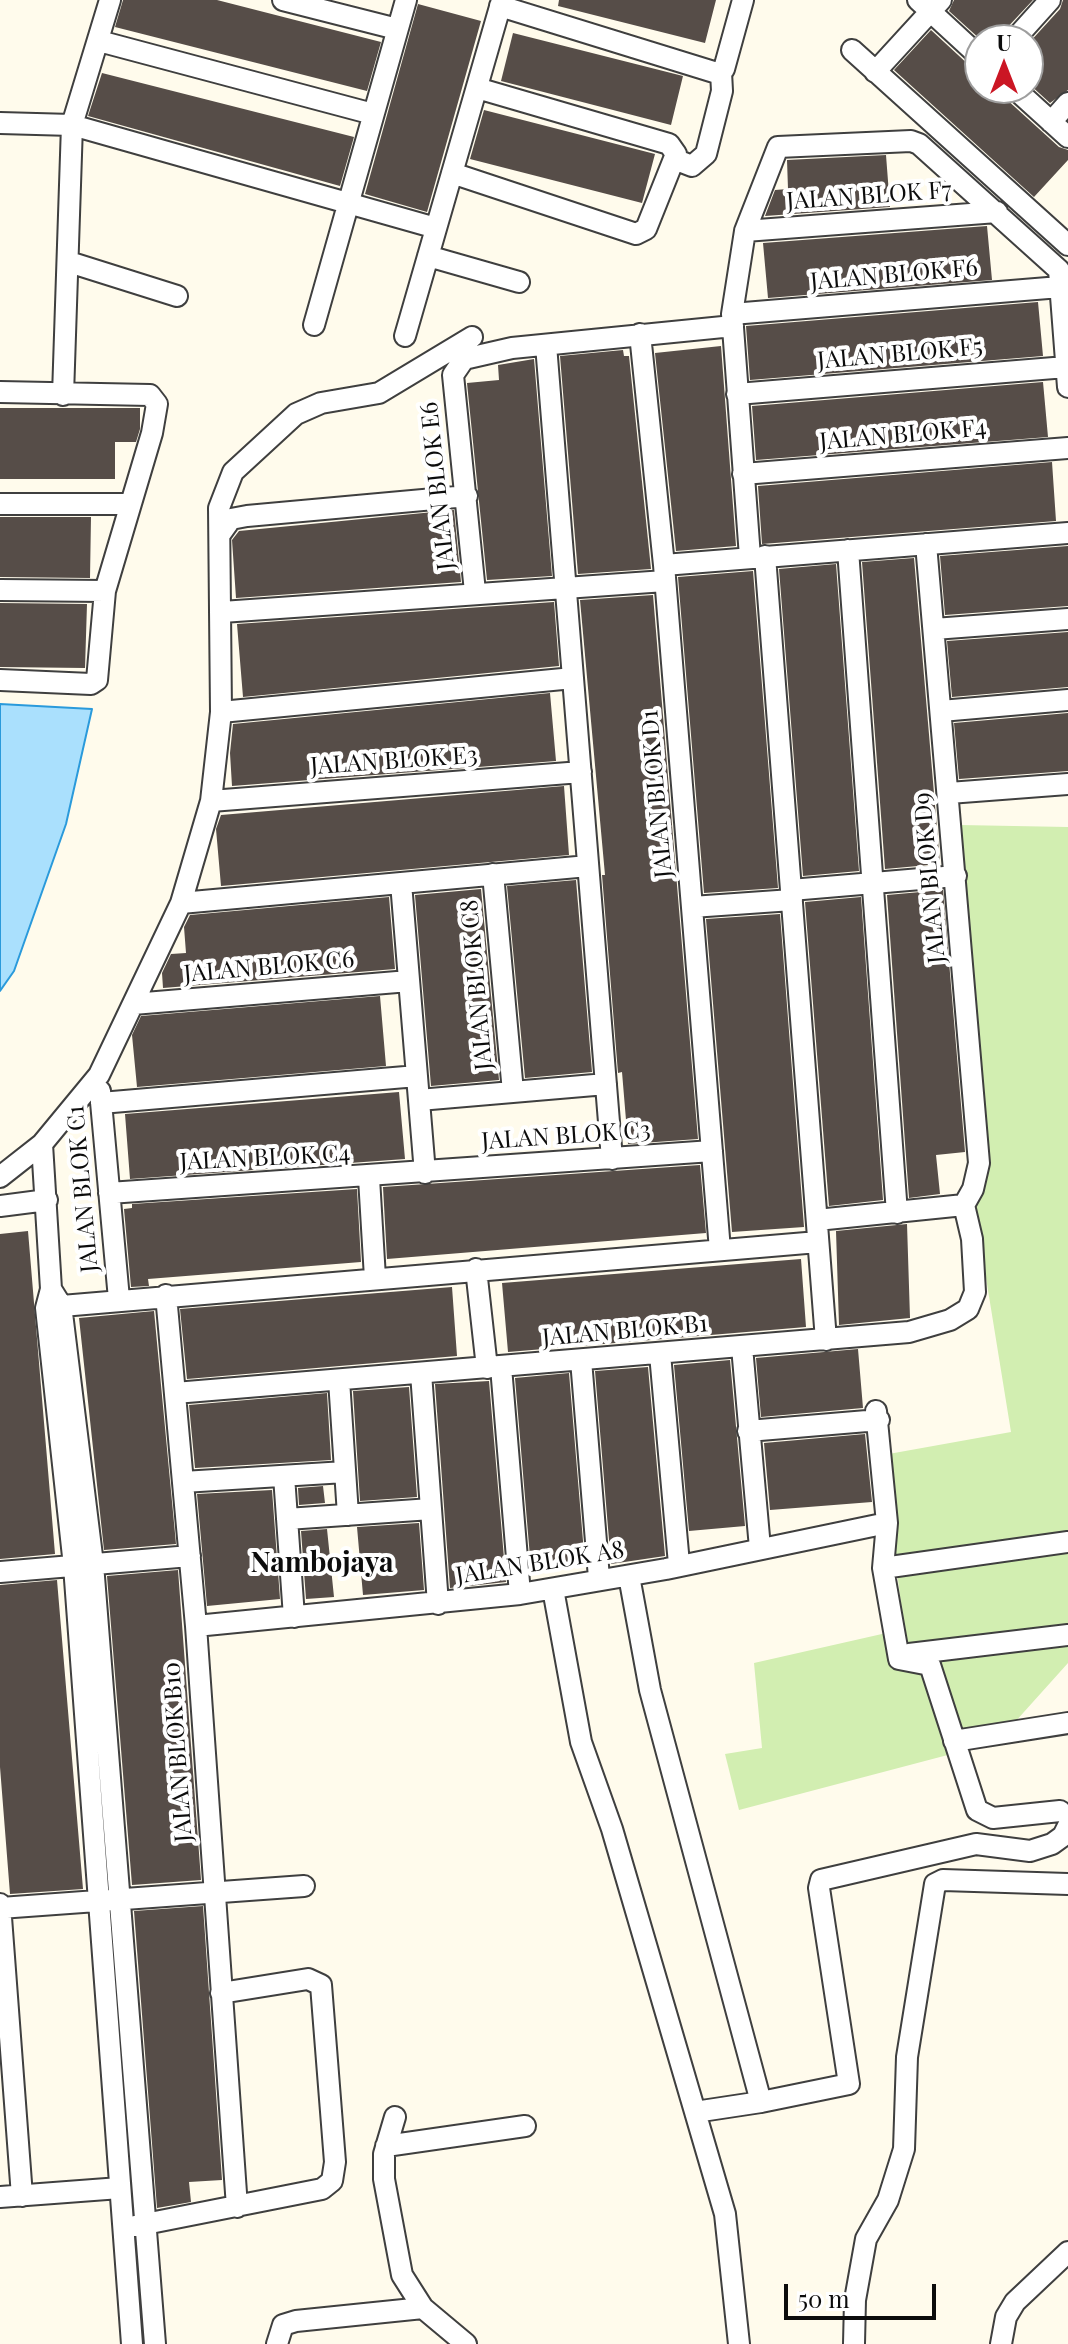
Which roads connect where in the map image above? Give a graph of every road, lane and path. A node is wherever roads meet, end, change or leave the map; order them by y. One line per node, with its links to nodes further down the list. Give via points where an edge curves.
1 (110, 0): 12 (street)
2 (283, 0): 8 (street)
3 (406, 0): 10 (street)
4 (743, 0): 14 (street)
5 (1050, 0): 9 (street)
6 (501, 3): 14 (street); 16 (street)
7 (930, 4): 11 (street); 15 (street)
8 (340, 6): 10 (street)
9 (1028, 24)
10 (397, 29): 19 (street)
11 (964, 40)
12 (99, 41): 19 (street); 22 (street)
13 (852, 50): 15 (street)
14 (721, 72): 24 (street, via 722,91 706,154 692,166)
15 (875, 72): 30 (street)
16 (477, 88): 24 (street, via 669,144 675,148); 25 (street)
17 (1068, 103): 20 (street)
18 (1031, 104): 20 (street)
19 (373, 114): 26 (street)
20 (1051, 122): 23 (street)
21 (0, 123): 22 (street)
22 (72, 125): 26 (street); 33 (street)
23 (1068, 137)
24 (674, 159): 25 (street, via 646,229 636,234)
25 (452, 173): 28 (street)
26 (348, 205): 28 (street); 38 (street)
27 (997, 212): 29 (street, JALAN BLOK F7); 29 (street, via 916,142 782,146 774,149); 31 (street)
28 (436, 228): 32 (street)
29 (745, 231): 37 (street)
30 (1065, 236): 31 (street)
31 (1044, 255): 35 (street, via 1059,270)
32 (428, 256): 34 (street); 40 (street)
33 (69, 262): 36 (street); 47 (street)
34 (519, 282)
35 (1060, 287): 37 (street, JALAN BLOK F6); 44 (street)
36 (177, 296)
37 (732, 320): 39 (street, JALAN BLOK F6); 46 (street)
38 (314, 325)
39 (640, 334): 42 (street, JALAN BLOK F6); 58 (street, JALAN BLOK D1)
40 (405, 336)
41 (472, 337): 53 (street, via 379,393 321,403 296,414 233,472 219,508)
42 (546, 345): 43 (street, JALAN BLOK F6, via 472,355); 59 (street)
43 (453, 375): 50 (street, JALAN BLOK E6)
44 (1067, 377): 46 (street, JALAN BLOK F5)
45 (0, 392): 47 (street)
46 (737, 394): 49 (street)
47 (63, 395): 52 (street, via 150,395 157,404)
48 (1068, 448): 49 (street, JALAN BLOK F4)
49 (743, 474): 57 (street)
50 (467, 496): 53 (street, via 247,516 231,519); 62 (street, JALAN BLOK E6)
51 (0, 504): 52 (street)
52 (130, 504): 61 (street)
53 (221, 533): 63 (street)
54 (1068, 533): 55 (street)
55 (926, 544): 56 (street); 65 (street, JALAN BLOK D9)
56 (848, 550): 57 (street); 79 (street)
57 (758, 557): 58 (street); 80 (street)
58 (664, 573): 59 (street); 82 (street, JALAN BLOK D1)
59 (568, 586): 62 (street); 66 (street)
60 (0, 590): 61 (street)
61 (105, 591): 67 (street, via 97,680)
62 (475, 592): 63 (street)
63 (222, 612): 70 (street)
64 (1068, 619): 65 (street)
65 (934, 629): 69 (street, JALAN BLOK D9)
66 (573, 678): 70 (street); 71 (street)
67 (0, 680)
68 (1068, 700): 69 (street)
69 (941, 711): 73 (street, JALAN BLOK D9)
70 (221, 712): 74 (street)
71 (581, 772): 74 (street, JALAN BLOK E3); 75 (street)
72 (1068, 784): 73 (street)
73 (949, 793): 77 (street, JALAN BLOK D9)
74 (211, 801): 81 (street)
75 (588, 866): 76 (street); 87 (street)
76 (493, 874): 78 (street); 88 (street, JALAN BLOK C8)
77 (956, 876): 79 (street); 99 (street, JALAN BLOK D9, via 979,1163)
78 (401, 883): 81 (street); 83 (street)
79 (873, 883): 80 (street); 101 (street)
80 (791, 895): 82 (street); 102 (street)
81 (181, 903): 84 (street)
82 (692, 907): 92 (street, JALAN BLOK D1)
83 (409, 981): 84 (street, JALAN BLOK C6); 86 (street)
84 (133, 1004): 85 (street)
85 (99, 1075): 90 (street, JALAN BLOK C1); 91 (street)
86 (417, 1076): 89 (street); 90 (street)
87 (606, 1084): 88 (street); 93 (street)
88 (513, 1092): 89 (street)
89 (419, 1100): 94 (street)
90 (101, 1103): 97 (street, JALAN BLOK C1)
91 (42, 1144): 95 (street); 98 (street)
92 (712, 1151): 93 (street, JALAN BLOK C3); 104 (street, JALAN BLOK D1)
93 (612, 1159): 94 (street, JALAN BLOK C3)
94 (425, 1173): 96 (street, JALAN BLOK C4)
95 (0, 1177)
96 (369, 1178): 97 (street, JALAN BLOK C4); 106 (street)
97 (109, 1193): 108 (street, JALAN BLOK C1)
98 (47, 1200): 100 (street); 109 (street)
99 (964, 1205): 101 (street); 110 (street, JALAN BLOK B1, via 975,1264 975,1292 968,1309 909,1332)
100 (0, 1206)
101 (897, 1213): 102 (street)
102 (817, 1220): 103 (street)
103 (818, 1242): 104 (street); 110 (street)
104 (720, 1250): 105 (street)
105 (476, 1269): 106 (street); 114 (street)
106 (375, 1278): 107 (street)
107 (166, 1295): 108 (street); 117 (street, JALAN BLOK B10)
108 (119, 1299): 109 (street)
109 (52, 1301): 130 (street)
110 (826, 1340): 111 (street, JALAN BLOK B1)
111 (742, 1347): 112 (street, JALAN BLOK B1); 118 (street)
112 (660, 1354): 113 (street, JALAN BLOK B1); 129 (street)
113 (581, 1360): 114 (street, JALAN BLOK B1); 134 (street)
114 (494, 1367): 115 (street, JALAN BLOK B1); 136 (street)
115 (421, 1373): 116 (street, JALAN BLOK B1); 122 (street)
116 (339, 1380): 117 (street, JALAN BLOK B1); 119 (street)
117 (175, 1393): 121 (street, JALAN BLOK B10)
118 (748, 1431): 125 (street, via 878,1416); 127 (street)
119 (345, 1472): 120 (street); 123 (street)
120 (284, 1476): 121 (street); 124 (street)
121 (183, 1482): 128 (street, JALAN BLOK B10)
122 (431, 1509): 123 (street); 137 (street)
123 (348, 1515): 124 (street)
124 (287, 1519): 138 (street)
125 (887, 1523): 127 (street, JALAN BLOK A8); 131 (street)
126 (1068, 1542): 131 (street)
127 (760, 1548): 129 (street, JALAN BLOK A8)
128 (190, 1556): 130 (street); 139 (street, JALAN BLOK B10)
129 (679, 1564): 133 (street, JALAN BLOK A8)
130 (83, 1565): 132 (street); 148 (street)
131 (883, 1568): 141 (street)
132 (0, 1572)
133 (629, 1576): 134 (street, JALAN BLOK A8); 153 (street, via 650,1690)
134 (599, 1578): 135 (street, JALAN BLOK A8)
135 (553, 1589): 136 (street, JALAN BLOK A8); 154 (street, via 581,1742 612,1829)
136 (520, 1594): 137 (street, JALAN BLOK A8)
137 (438, 1604): 138 (street, JALAN BLOK A8)
138 (294, 1617): 139 (street, JALAN BLOK A8)
139 (196, 1626): 147 (street, JALAN BLOK B10)
140 (1068, 1635): 141 (street)
141 (898, 1656): 143 (street, via 904,1662 930,1665)
142 (1068, 1723): 143 (street)
143 (954, 1741): 144 (street, via 977,1810 984,1815)
144 (1064, 1818): 153 (street, via 1063,1836 1030,1851 976,1844 821,1880 849,2084)
145 (1068, 1884): 171 (street, via 935,1884 907,2057 904,2149 888,2200 866,2239 855,2300)
146 (304, 1886): 147 (street)
147 (213, 1892): 148 (street); 150 (street, JALAN BLOK B10)
148 (108, 1901): 149 (street); 158 (street); 162 (street)
149 (0, 1906): 151 (street)
150 (221, 1993): 161 (street, JALAN BLOK B10); 161 (street, via 308,1979 321,1985 335,2162 332,2181 322,2189)
151 (4, 2004): 152 (street)
152 (7, 2100): 159 (street)
153 (761, 2102): 154 (street)
154 (695, 2112): 170 (street, via 725,2214)
155 (395, 2117): 157 (street)
156 (525, 2126): 157 (street)
157 (386, 2146): 165 (street, via 384,2179 398,2264)
158 (120, 2188): 159 (street); 163 (street)
159 (22, 2196): 160 (street)
160 (0, 2197)
161 (237, 2207): 162 (street)
162 (146, 2226): 163 (street); 167 (street)
163 (124, 2227): 166 (street)
164 (1068, 2252): 172 (street, via 1015,2302)
165 (423, 2308): 168 (street, via 296,2321 283,2325); 169 (street)
166 (132, 2344)
167 (155, 2344)
168 (277, 2344)
169 (466, 2344)
170 (739, 2344)
171 (854, 2344)
172 (1001, 2344)

